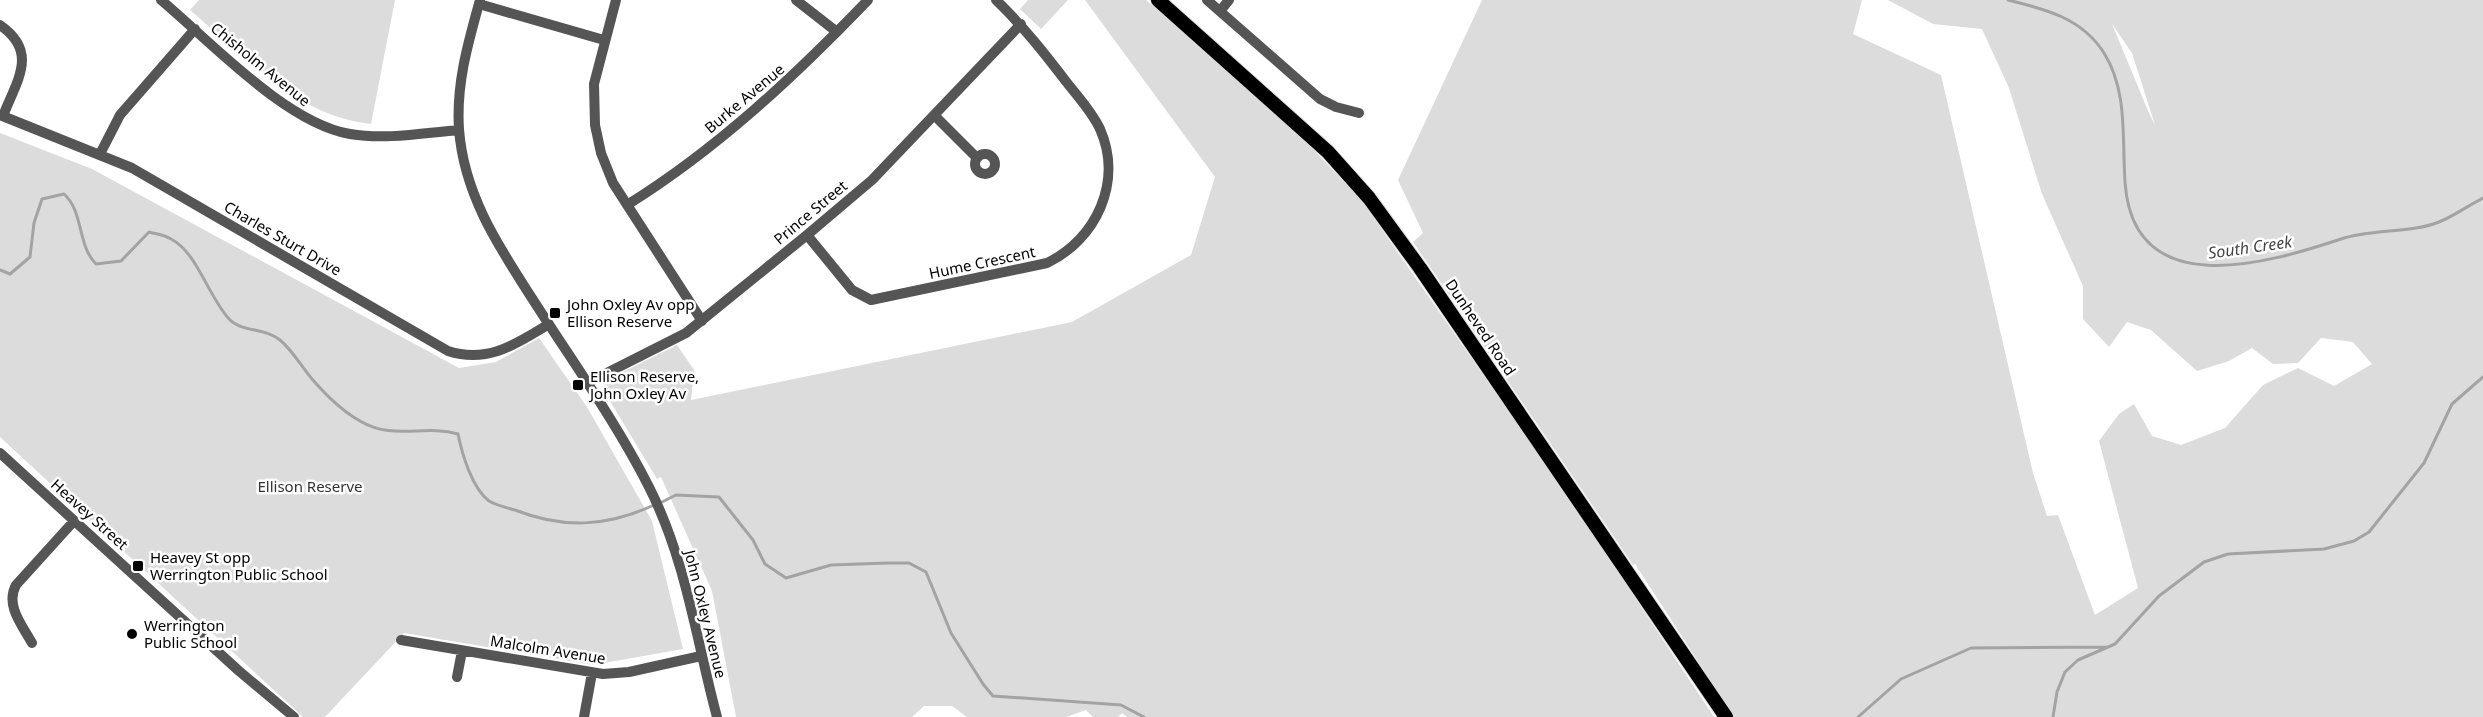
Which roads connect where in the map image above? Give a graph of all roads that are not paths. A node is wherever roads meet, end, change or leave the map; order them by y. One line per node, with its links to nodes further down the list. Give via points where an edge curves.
1 (161, 0): 13 (street, Chisholm Avenue)
2 (616, 0): 15 (street)
3 (796, 0): 14 (street)
4 (868, 0): 14 (street, Burke Avenue)
5 (996, 0): 11 (street, Hume Crescent)
6 (1158, 0): 38 (main road, Dunheved Road, via 1307,132 1370,198)
7 (1207, 0): 10 (street)
8 (1229, 0): 10 (street)
9 (479, 2): 15 (street); 19 (street, John Oxley Avenue, via 461,73)
10 (1220, 11): 16 (street, via 1320,99)
11 (1022, 24): 18 (street, Prince Street); 23 (street, Hume Crescent, via 1091,113 1105,142 1105,196 1093,225 1078,242 1040,265 871,300 852,290)
12 (0, 25): 17 (street, via 17,39 24,55)
13 (195, 29): 19 (street, Chisholm Avenue, via 280,102 320,125 374,136); 20 (street, via 120,115)
14 (837, 32): 22 (street, Burke Avenue, via 789,79 674,176)
15 (604, 40): 22 (street, via 594,84 595,125 608,172)
16 (1359, 113)
17 (2, 115): 20 (street, Charles Sturt Drive)
18 (934, 115): 21 (street); 23 (street, Prince Street, via 872,180)
19 (459, 130): 25 (street, John Oxley Avenue, via 463,161 479,211)
20 (100, 154): 25 (street, Charles Sturt Drive, via 132,168 448,351 474,356 494,353 512,347)
21 (977, 158)
22 (627, 205): 24 (street)
23 (807, 235): 24 (street, Prince Street)
24 (702, 321): 26 (street, Prince Street)
25 (549, 324): 26 (street, John Oxley Avenue)
26 (587, 383): 32 (street, John Oxley Avenue, via 630,450 665,520 687,587)
27 (0, 453): 28 (street, Heavey Street)
28 (74, 521): 30 (street, via 12,594 13,607); 35 (street, Heavey Street)
29 (401, 640): 31 (street, Malcolm Avenue)
30 (32, 643)
31 (462, 651): 33 (street, Malcolm Avenue); 34 (street)
32 (701, 656): 33 (street, Malcolm Avenue, via 629,672); 37 (street, John Oxley Avenue)
33 (592, 673): 36 (street)
34 (457, 677)
35 (294, 717)
36 (584, 717)
37 (717, 717)
38 (1726, 717)

